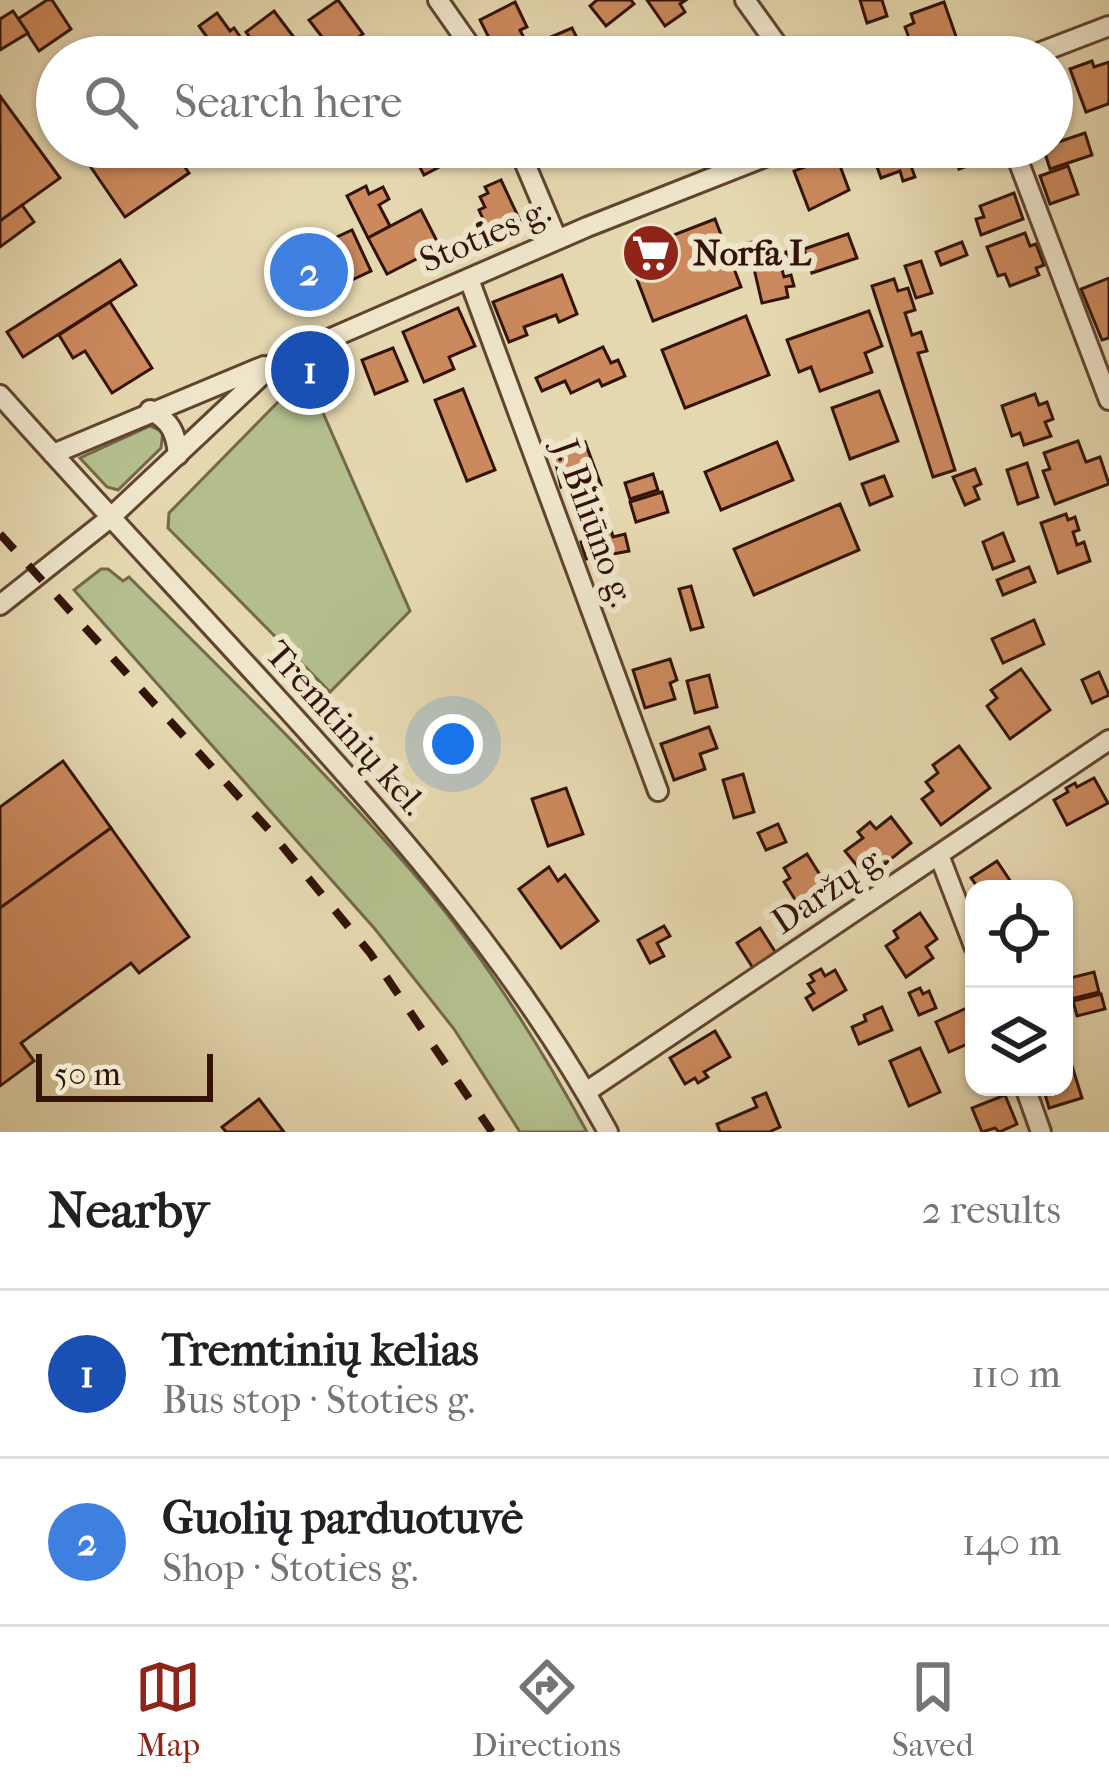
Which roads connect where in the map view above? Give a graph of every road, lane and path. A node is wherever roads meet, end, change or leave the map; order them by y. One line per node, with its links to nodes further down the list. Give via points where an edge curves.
1 (438, 0): 4 (street)
2 (745, 0): 5 (street)
3 (1109, 26): 6 (street)
4 (463, 36)
5 (771, 36)
6 (1073, 40)
7 (527, 168): 10 (street)
8 (737, 168): 10 (street, Stoties g.)
9 (1021, 168): 14 (street)
10 (557, 239): 11 (street, Stoties g.)
11 (470, 279): 12 (street, Stoties g.); 21 (street, J. Biliūno g.)
12 (276, 362): 15 (street, Stoties g.); 17 (street, Stoties g.)
13 (0, 395): 16 (street, Tremtinių kel.)
14 (1109, 400)
15 (150, 410): 16 (street, Stoties g.); 17 (street, via 170,425)
16 (53, 454): 18 (street, Tremtinių kel.)
17 (178, 455): 18 (street, Stoties g.)
18 (110, 518): 19 (street, Stoties g.); 24 (street, Tremtinių kel., via 442,886)
19 (0, 605)
20 (1109, 740): 22 (street, Daržų g.)
21 (658, 791)
22 (939, 855): 23 (street); 24 (street, Daržų g.)
23 (965, 923)
24 (586, 1092): 26 (street, Tremtinių kel.)
25 (1027, 1096): 27 (street)
26 (608, 1132)
27 (1041, 1132)

